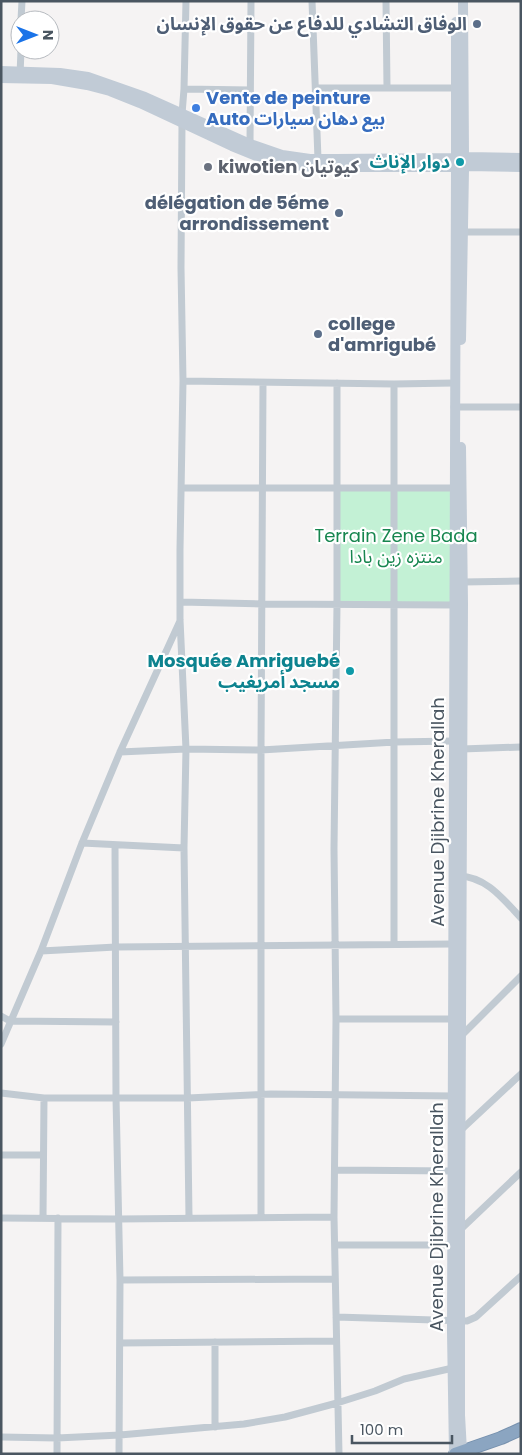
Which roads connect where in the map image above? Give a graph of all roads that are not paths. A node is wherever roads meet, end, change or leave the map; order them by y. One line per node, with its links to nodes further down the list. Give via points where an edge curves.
1 (186, 1): 14 (street)
2 (251, 1): 15 (street)
3 (312, 1): 11 (street)
4 (386, 1): 12 (street)
5 (456, 1): 13 (street, Avenue Djibrine Kherallah)
6 (463, 1): 20 (street, Avenue Djibrine Kherallah)
7 (21, 60): 9 (street)
8 (1, 71): 9 (street)
9 (20, 75): 10 (street); 16 (street, via 60,73 88,77 145,97)
10 (1, 78)
11 (316, 88): 12 (street); 19 (street)
12 (387, 88): 13 (street)
13 (456, 88): 20 (street, Avenue Djibrine Kherallah)
14 (184, 89): 15 (street); 16 (street)
15 (250, 90): 17 (street)
16 (182, 118): 17 (street); 20 (street, via 250,153 289,165); 24 (street)
17 (250, 144): 19 (street, via 282,155)
18 (521, 158): 20 (street)
19 (318, 159): 20 (street)
20 (460, 162): 21 (street); 22 (street, Avenue Djibrine Kherallah); 27 (street, Avenue Djibrine Kherallah)
21 (521, 167)
22 (462, 232): 23 (street); 29 (street, Avenue Djibrine Kherallah)
23 (521, 232)
24 (183, 382): 25 (street); 31 (street)
25 (263, 383): 26 (street); 33 (street)
26 (337, 383): 28 (street); 34 (street)
27 (454, 383): 28 (street); 29 (street, Avenue Djibrine Kherallah)
28 (394, 384): 35 (street)
29 (458, 407): 30 (street); 32 (street, Avenue Djibrine Kherallah); 37 (street, Avenue Djibrine Kherallah)
30 (521, 408)
31 (181, 488): 33 (street); 38 (street)
32 (455, 488): 35 (street); 42 (street, Avenue Djibrine Kherallah)
33 (263, 489): 34 (street); 39 (street)
34 (337, 489): 35 (street); 40 (street)
35 (394, 489): 41 (street)
36 (521, 581): 37 (street)
37 (463, 582): 49 (street, Avenue Djibrine Kherallah)
38 (181, 602): 39 (street); 43 (street)
39 (262, 604): 40 (street); 50 (street)
40 (337, 604): 41 (street); 46 (street)
41 (394, 605): 42 (street); 45 (street)
42 (455, 605): 44 (street, Avenue Djibrine Kherallah)
43 (180, 620): 48 (street); 51 (street)
44 (454, 741): 45 (street); 55 (street, Avenue Djibrine Kherallah)
45 (395, 742): 46 (street); 57 (street)
46 (334, 745): 50 (street); 59 (street)
47 (521, 747): 49 (street)
48 (186, 749): 50 (street); 51 (street); 54 (street)
49 (462, 749): 55 (street, Avenue Djibrine Kherallah)
50 (261, 750): 60 (street)
51 (120, 752): 52 (street)
52 (82, 843): 53 (street); 63 (street)
53 (115, 845): 54 (street); 61 (street)
54 (184, 848): 62 (street)
55 (457, 876): 56 (street, via 483,882); 58 (street, Avenue Djibrine Kherallah); 70 (street, Avenue Djibrine Kherallah)
56 (519, 914)
57 (394, 944): 58 (street); 59 (street)
58 (453, 944): 67 (street, Avenue Djibrine Kherallah)
59 (335, 945): 60 (street); 66 (street)
60 (262, 946): 62 (street); 74 (street)
61 (116, 947): 62 (street); 63 (street); 69 (street)
62 (185, 947): 79 (street)
63 (41, 951): 68 (street)
64 (521, 976): 70 (street)
65 (1, 1016): 68 (street)
66 (336, 1019): 67 (street); 75 (street)
67 (453, 1019): 76 (street, Avenue Djibrine Kherallah)
68 (10, 1021): 69 (street); 71 (street)
69 (116, 1022): 78 (street)
70 (462, 1035): 80 (street, Avenue Djibrine Kherallah)
71 (1, 1044)
72 (521, 1074): 80 (street)
73 (1, 1093): 77 (street)
74 (262, 1094): 75 (street); 79 (street); 86 (street)
75 (335, 1095): 76 (street); 83 (street)
76 (454, 1096): 84 (street, Avenue Djibrine Kherallah)
77 (44, 1098): 78 (street); 82 (street)
78 (116, 1098): 79 (street); 92 (street)
79 (188, 1098): 87 (street)
80 (461, 1130): 93 (street, Avenue Djibrine Kherallah)
81 (1, 1155): 82 (street)
82 (43, 1155): 90 (street)
83 (335, 1170): 84 (street); 88 (street)
84 (453, 1170): 95 (street, Avenue Djibrine Kherallah)
85 (521, 1172): 93 (street)
86 (262, 1216): 87 (street); 88 (street)
87 (189, 1217): 92 (street)
88 (334, 1217): 94 (street)
89 (1, 1218): 90 (street)
90 (43, 1218): 91 (street)
91 (58, 1218): 92 (street); 111 (street)
92 (118, 1218): 98 (street)
93 (460, 1230): 100 (street, Avenue Djibrine Kherallah)
94 (335, 1245): 95 (street); 97 (street)
95 (452, 1245): 100 (street, Avenue Djibrine Kherallah)
96 (521, 1276): 100 (street, via 476,1318)
97 (335, 1279): 98 (street); 99 (street)
98 (120, 1280): 103 (street)
99 (336, 1317): 100 (street); 101 (street)
100 (457, 1322): 104 (street, Avenue Djibrine Kherallah); 112 (street, Avenue Djibrine Kherallah, via 460,1415)
101 (336, 1340): 102 (street); 105 (street)
102 (215, 1342): 103 (street); 106 (street)
103 (120, 1343): 109 (street)
104 (452, 1368): 105 (street, via 404,1379); 112 (street, Avenue Djibrine Kherallah)
105 (337, 1403): 106 (street, via 285,1417); 115 (street)
106 (215, 1427): 109 (street)
107 (521, 1429): 112 (highway)
108 (521, 1434): 116 (highway)
109 (120, 1435): 111 (street); 114 (street)
110 (1, 1437): 111 (street)
111 (57, 1438): 113 (street)
112 (457, 1453)
113 (57, 1454)
114 (119, 1454)
115 (339, 1454)
116 (483, 1454)

